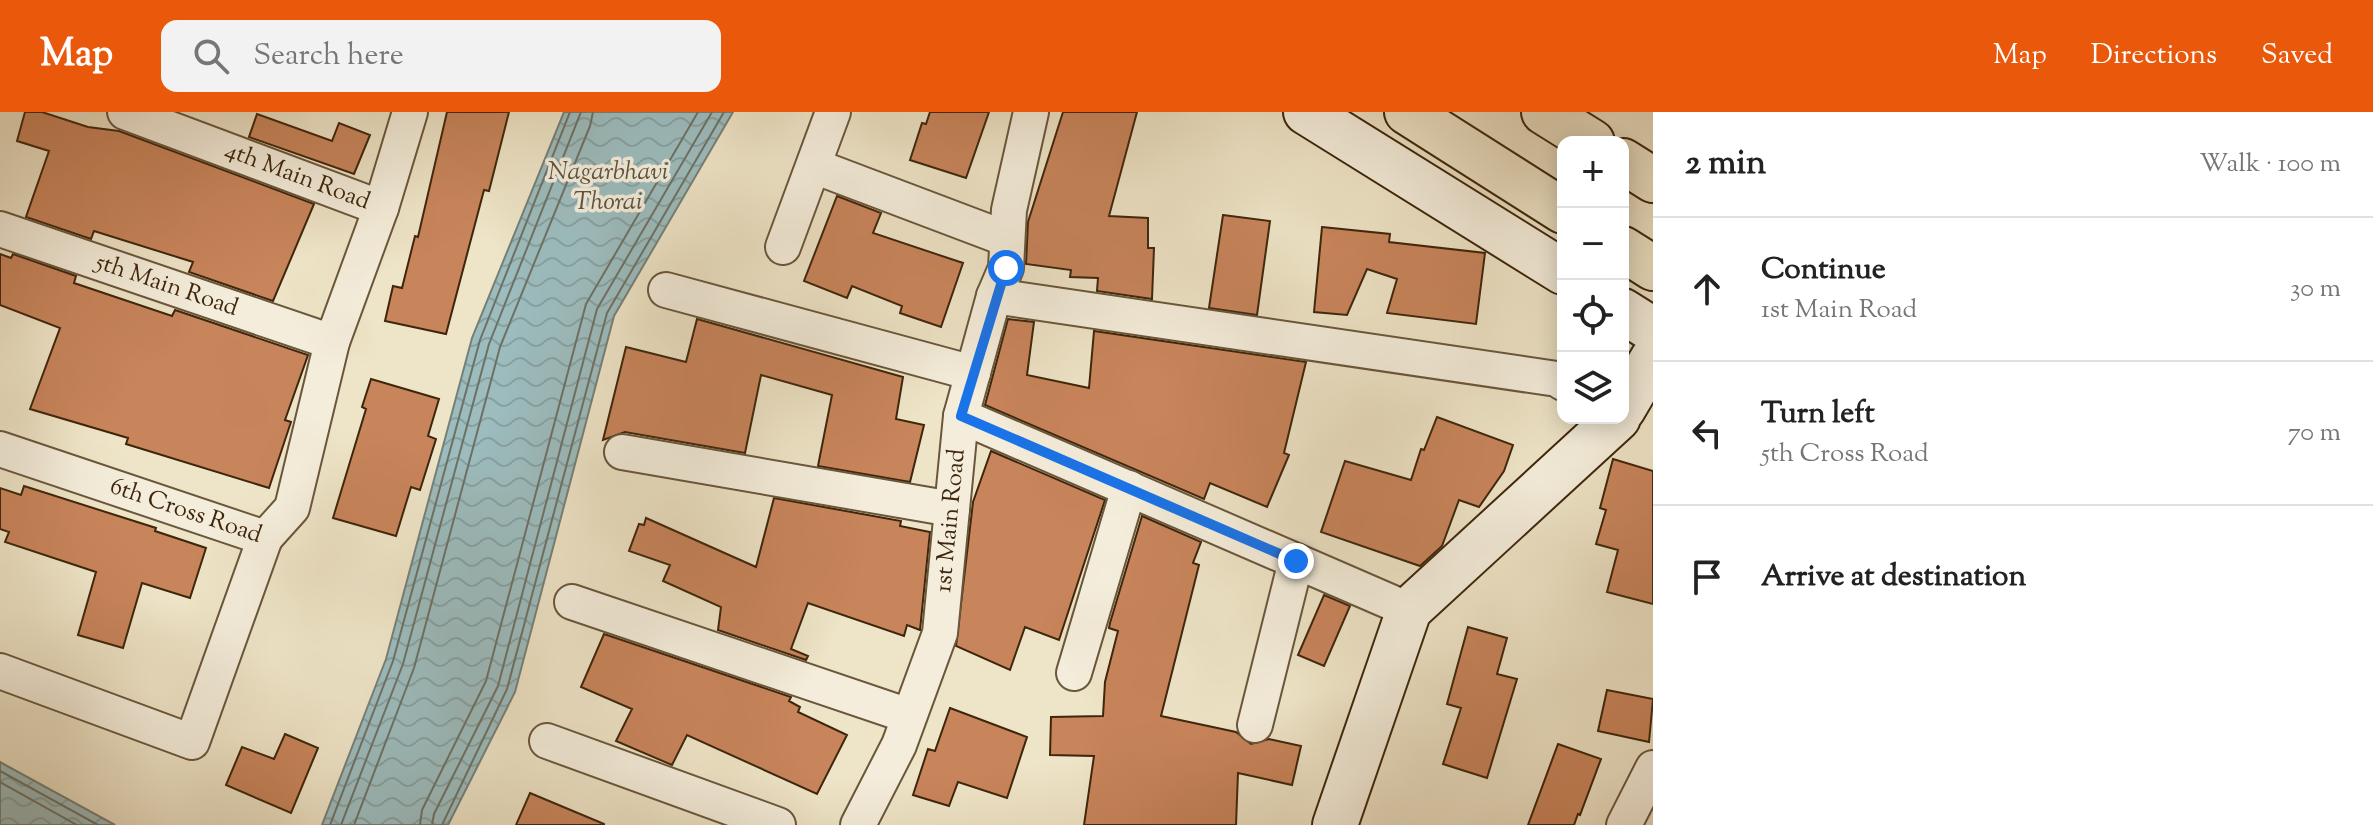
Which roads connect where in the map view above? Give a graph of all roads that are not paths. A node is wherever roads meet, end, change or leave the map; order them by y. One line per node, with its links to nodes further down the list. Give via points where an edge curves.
1 (125, 112): 8 (street, 4th Main Road)
2 (410, 112): 13 (street, 6th Cross Road)
3 (833, 112): 11 (street)
4 (1031, 112): 16 (street, 1st Main Road)
5 (1306, 112): 19 (street)
6 (1407, 112): 14 (highway)
7 (1551, 114): 9 (highway)
8 (182, 122): 13 (street, 4th Main Road)
9 (1583, 136)
10 (1629, 165): 12 (highway)
11 (814, 166): 16 (street); 17 (street)
12 (1653, 180)
13 (381, 208): 25 (street, 6th Cross Road)
14 (1558, 208)
15 (0, 229): 25 (street, 5th Main Road)
16 (1007, 239): 22 (street, 1st Main Road, via 1006,268)
17 (783, 247)
18 (1629, 253): 20 (highway)
19 (1557, 268)
20 (1653, 268)
21 (666, 290): 27 (street)
22 (994, 296): 27 (street, 1st Main Road); 28 (street)
23 (1629, 315): 24 (street)
24 (1653, 330)
25 (332, 342): 36 (street, 6th Cross Road, via 292,508)
26 (1653, 358): 29 (street)
27 (973, 373): 30 (street, 1st Main Road)
28 (1557, 379)
29 (1629, 398)
30 (961, 416): 34 (street); 35 (street, 1st Main Road)
31 (1609, 424): 39 (street)
32 (0, 449): 36 (street, 6th Cross Road)
33 (622, 452): 35 (street)
34 (1129, 488): 37 (street); 41 (street)
35 (952, 509): 42 (street, 1st Main Road, via 940,633)
36 (265, 538): 40 (street, via 192,742)
37 (1296, 561): 39 (street); 43 (street)
38 (572, 602): 42 (street)
39 (1409, 610): 48 (street)
40 (0, 671)
41 (1074, 673)
42 (909, 716): 47 (street, 1st Main Road)
43 (1255, 725)
44 (547, 741): 46 (street)
45 (1653, 768): 49 (street)
46 (778, 825)
47 (858, 825)
48 (1335, 825)
49 (1624, 825)

